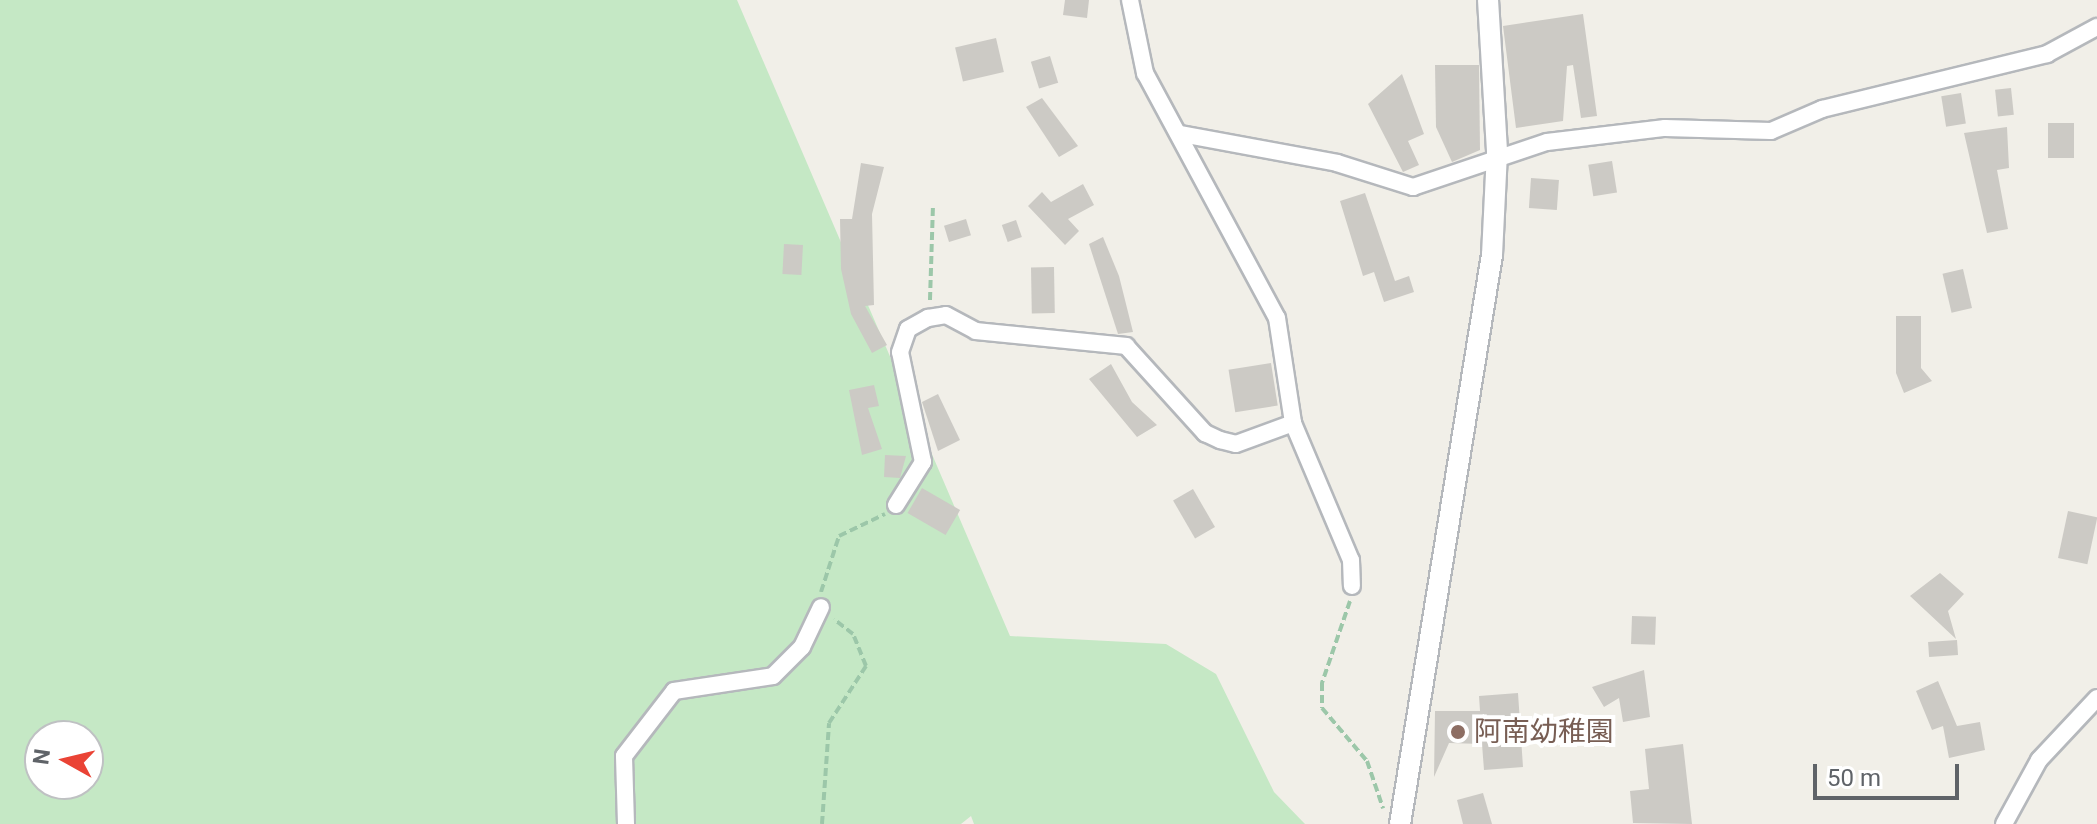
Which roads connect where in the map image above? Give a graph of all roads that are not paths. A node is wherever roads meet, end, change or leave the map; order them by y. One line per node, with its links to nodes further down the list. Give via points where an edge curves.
1 (1130, 0): 4 (street, via 1137,55)
2 (1488, 0): 5 (street)
3 (2097, 27): 5 (street, via 2047,54 1822,109 1771,131 1625,131 1547,142)
4 (1181, 134): 5 (street, via 1337,163 1401,187); 6 (street, via 1277,318)
5 (1497, 163): 11 (street, via 1489,287)
6 (1293, 423): 7 (street, via 1236,444 1220,440 1126,346 976,331 946,315 928,318 908,329 900,352 923,462); 8 (street, via 1351,560)
7 (896, 505)
8 (1352, 586)
9 (821, 607): 12 (street, via 802,647 773,676 674,691 624,756)
10 (2097, 698): 13 (street, via 2025,780)
11 (1394, 822)
12 (626, 824)
13 (2004, 824)

